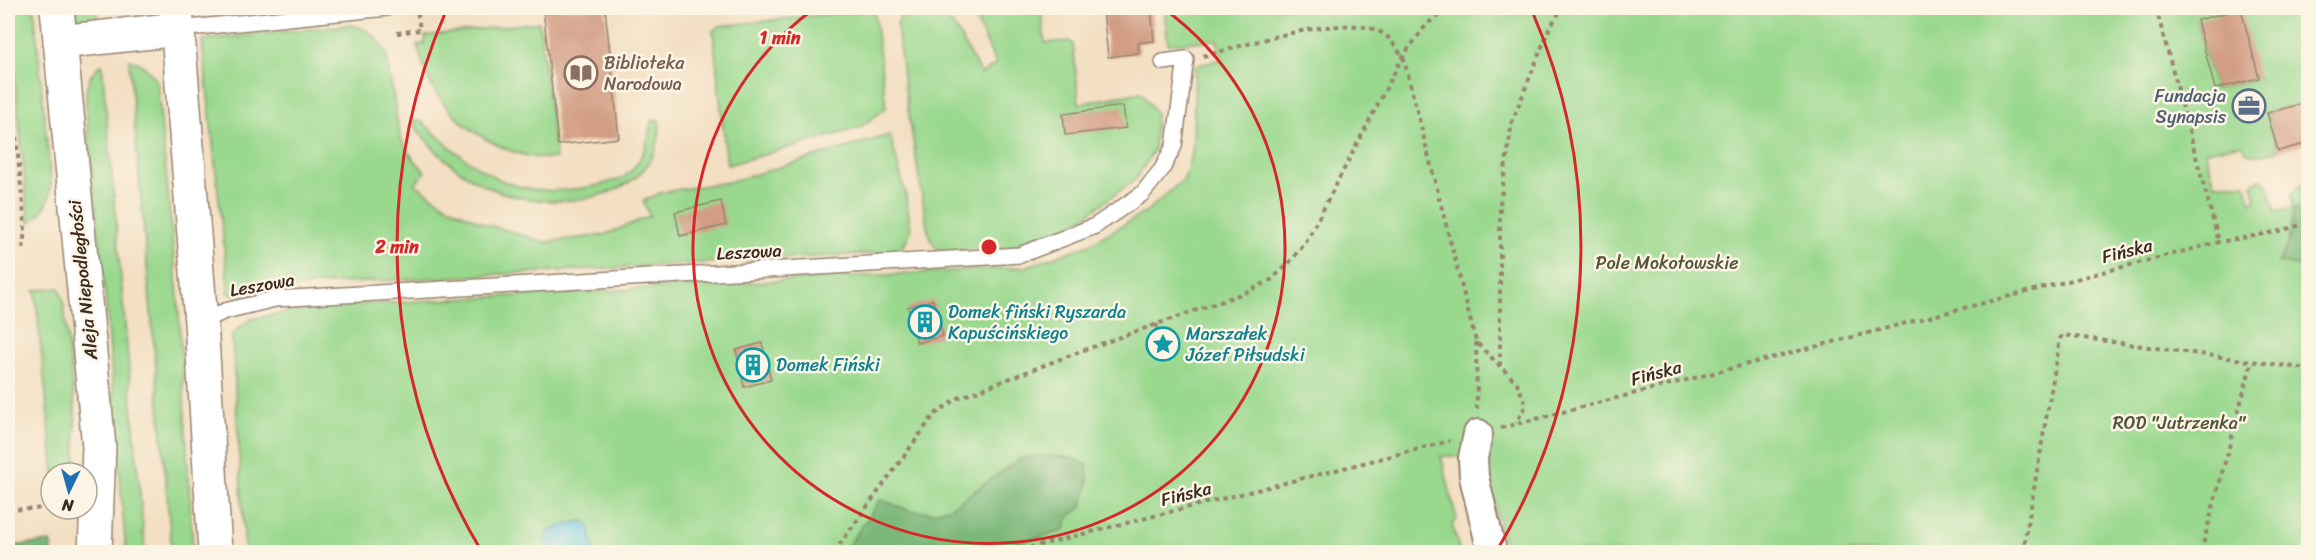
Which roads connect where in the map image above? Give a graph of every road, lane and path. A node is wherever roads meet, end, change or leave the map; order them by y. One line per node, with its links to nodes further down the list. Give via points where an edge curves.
1 (57, 8): 9 (main road, Aleja Niepodległości)
2 (387, 8): 7 (lane)
3 (417, 8): 8 (path, via 420,30)
4 (1448, 8): 12 (path, via 1427,24)
5 (1562, 8): 22 (path, via 1549,29 1512,122 1500,204)
6 (2156, 8): 15 (path)
7 (177, 18): 9 (main road); 17 (main road)
8 (398, 33)
9 (60, 42): 28 (main road, Aleja Niepodległości, via 99,440)
10 (1220, 52): 12 (path, via 1274,37 1361,24 1384,34)
11 (8, 56): 16 (path, via 25,226)
12 (1403, 56): 18 (path, via 1306,242 1289,263 1271,280 1247,292); 19 (path)
13 (1163, 62): 17 (lane, Leszowa, via 1186,59 1174,146 1162,169 1142,194 1095,226 1020,255 275,299 225,311)
14 (2308, 223): 15 (path, Fińska)
15 (2219, 242): 24 (path, Fińska)
16 (22, 250)
17 (201, 322): 29 (main road)
18 (1156, 324): 20 (path); 30 (path, via 956,399 934,415)
19 (1476, 342): 22 (path); 25 (path)
20 (1163, 344)
21 (2252, 361): 23 (path); 33 (path, via 2062,335); 34 (path)
22 (1500, 366): 24 (path, via 1517,383 1526,405)
23 (2308, 369)
24 (1515, 424): 25 (path, Fińska)
25 (1478, 434): 31 (path, Fińska); 32 (street, via 1474,477)
26 (39, 509): 27 (path)
27 (8, 510)
28 (95, 552)
29 (215, 552)
30 (834, 552)
31 (1012, 552)
32 (1492, 552)
33 (2023, 552)
34 (2201, 552)

